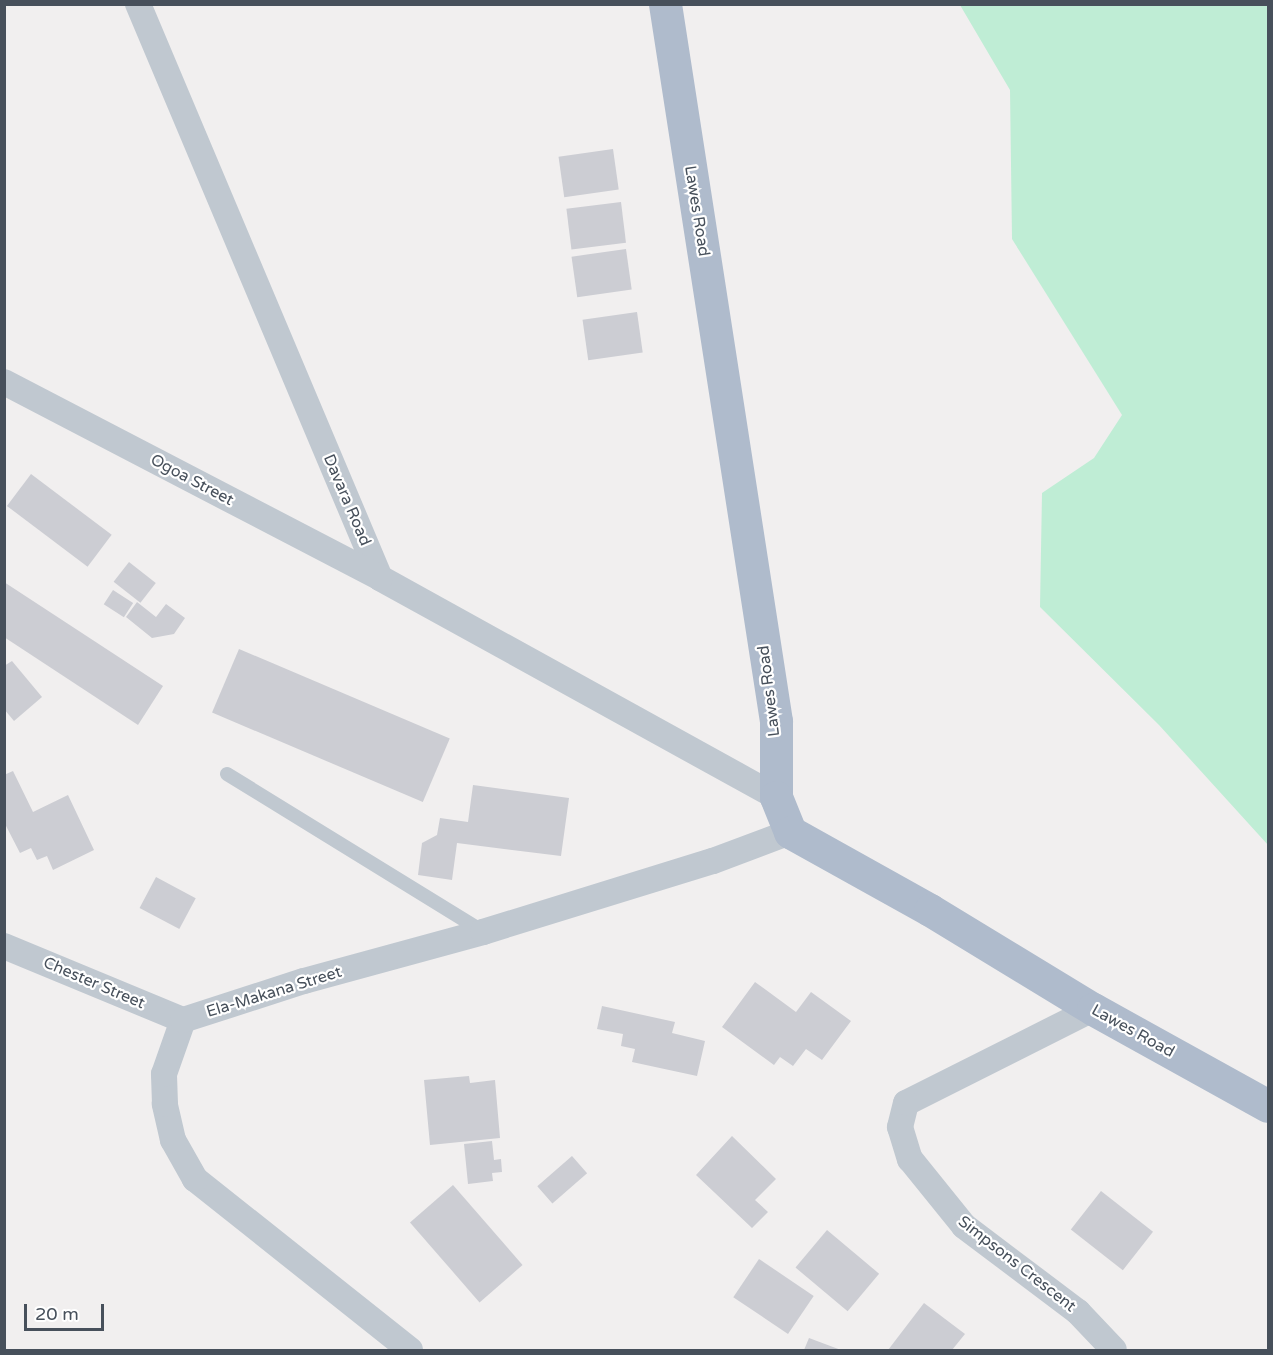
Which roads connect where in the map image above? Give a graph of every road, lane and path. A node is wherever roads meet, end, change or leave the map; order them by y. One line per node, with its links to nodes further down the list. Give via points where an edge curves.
1 (138, 4): 4 (street, Davara Road)
2 (665, 4): 6 (main road, Lawes Road, via 776,721)
3 (4, 382): 4 (street, Ogoa Street)
4 (380, 578): 6 (street)
5 (227, 774): 8 (lane)
6 (776, 797): 7 (main road, Lawes Road)
7 (790, 832): 8 (street, Ela-Makana Street, via 713,861); 10 (main road, Lawes Road, via 930,910)
8 (483, 932): 11 (street, Ela-Makana Street, via 304,981)
9 (4, 946): 11 (street, Chester Street)
10 (1093, 1009): 12 (main road, Lawes Road); 14 (street, Simpsons Crescent, via 906,1103 900,1128 910,1160 964,1226 1078,1312)
11 (183, 1020): 13 (street, via 164,1074 165,1104 173,1140 195,1179)
12 (1269, 1106)
13 (410, 1350)
14 (1114, 1350)

